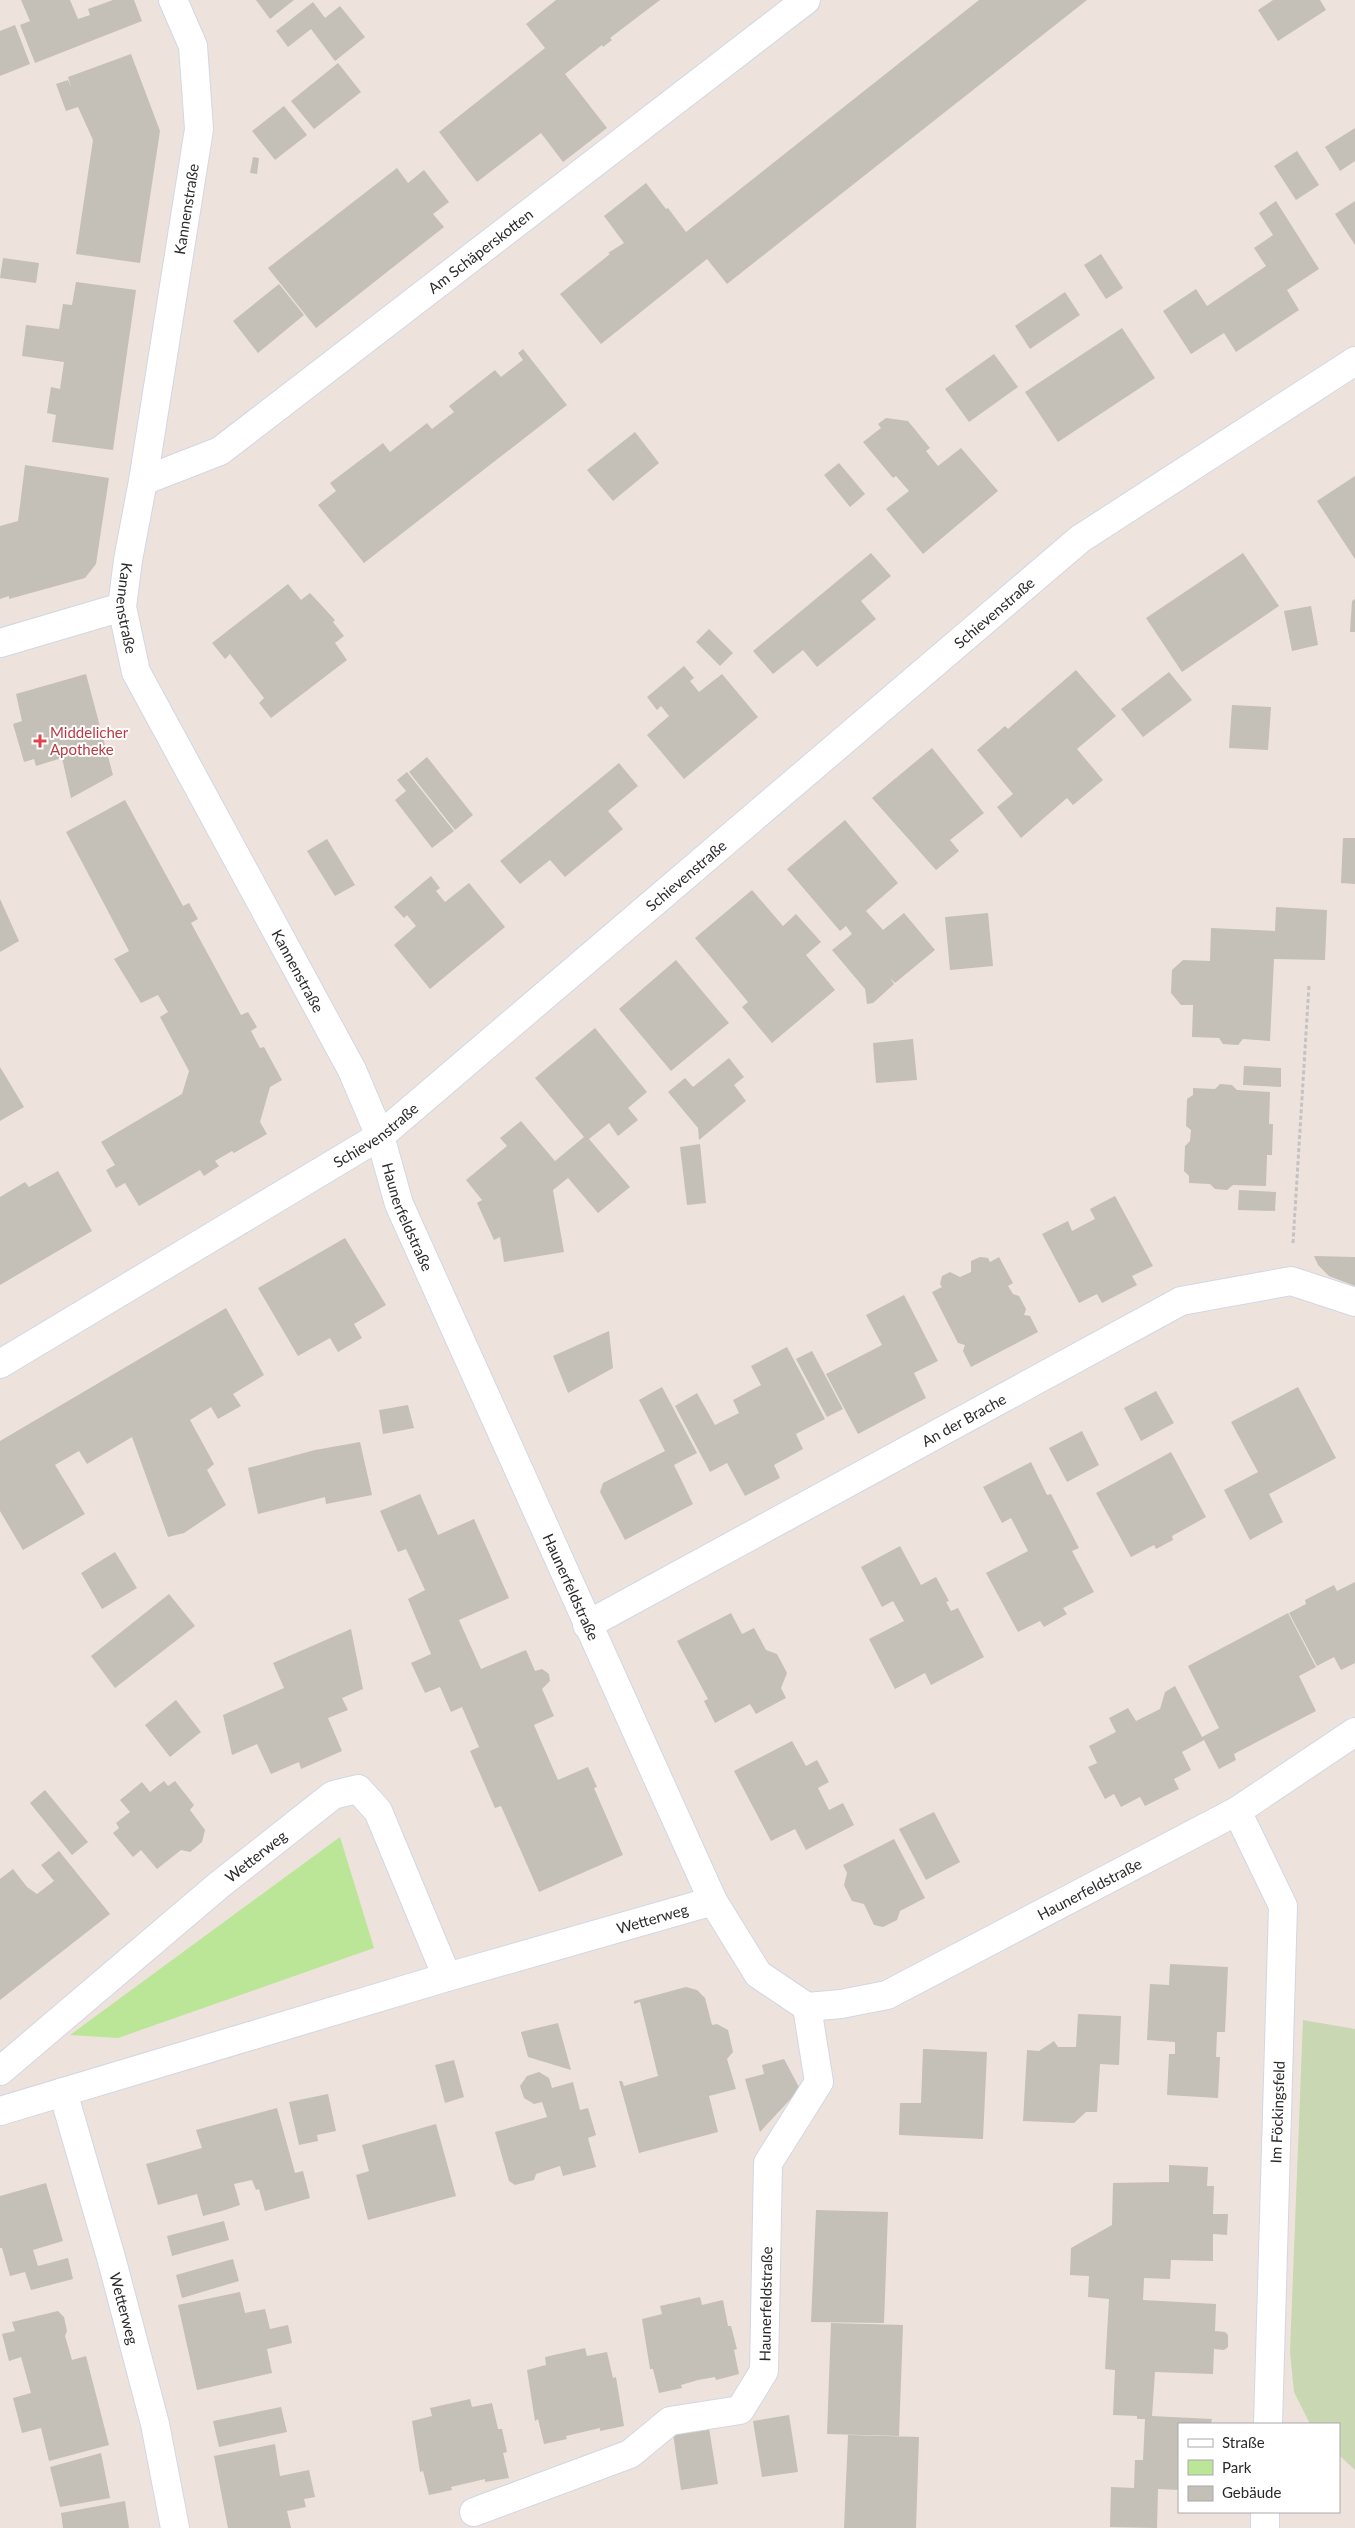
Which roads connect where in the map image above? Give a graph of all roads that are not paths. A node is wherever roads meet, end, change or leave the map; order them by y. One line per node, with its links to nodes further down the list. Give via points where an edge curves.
1 (173, 0): 4 (street, Kannenstraße, via 193,46 199,129)
2 (806, 0): 4 (street, Am Schäperskotten, via 220,451)
3 (1355, 361): 7 (street, Schievenstraße, via 1080,539)
4 (143, 481): 5 (street, Kannenstraße)
5 (122, 607): 6 (street); 7 (street, Kannenstraße, via 136,672 352,1070)
6 (0, 643)
7 (380, 1136): 9 (street, Schievenstraße); 10 (street, Haunerfeldstraße, via 399,1204)
8 (1355, 1302): 10 (street, An der Brache, via 1291,1281 1181,1301)
9 (0, 1364)
10 (587, 1625): 13 (street, Haunerfeldstraße)
11 (1355, 1732): 12 (street, Haunerfeldstraße)
12 (1236, 1811): 15 (street, Haunerfeldstraße, via 887,1995); 19 (street, Im Föckingsfeld, via 1283,1906)
13 (712, 1901): 14 (street, Wetterweg); 15 (street, Haunerfeldstraße, via 758,1974)
14 (447, 1977): 16 (street, Wetterweg, via 378,1811 358,1789 333,1795 325,1801 219,1885); 17 (street, Wetterweg)
15 (807, 2008): 20 (street, Haunerfeldstraße, via 819,2082 768,2163 764,2371 740,2410 670,2421 630,2454)
16 (0, 2071)
17 (63, 2092): 18 (street, Wetterweg); 22 (street, Wetterweg, via 155,2424)
18 (0, 2111)
19 (1268, 2423)
20 (474, 2512)
21 (1265, 2513): 23 (street)
22 (175, 2528)
23 (1265, 2528)

